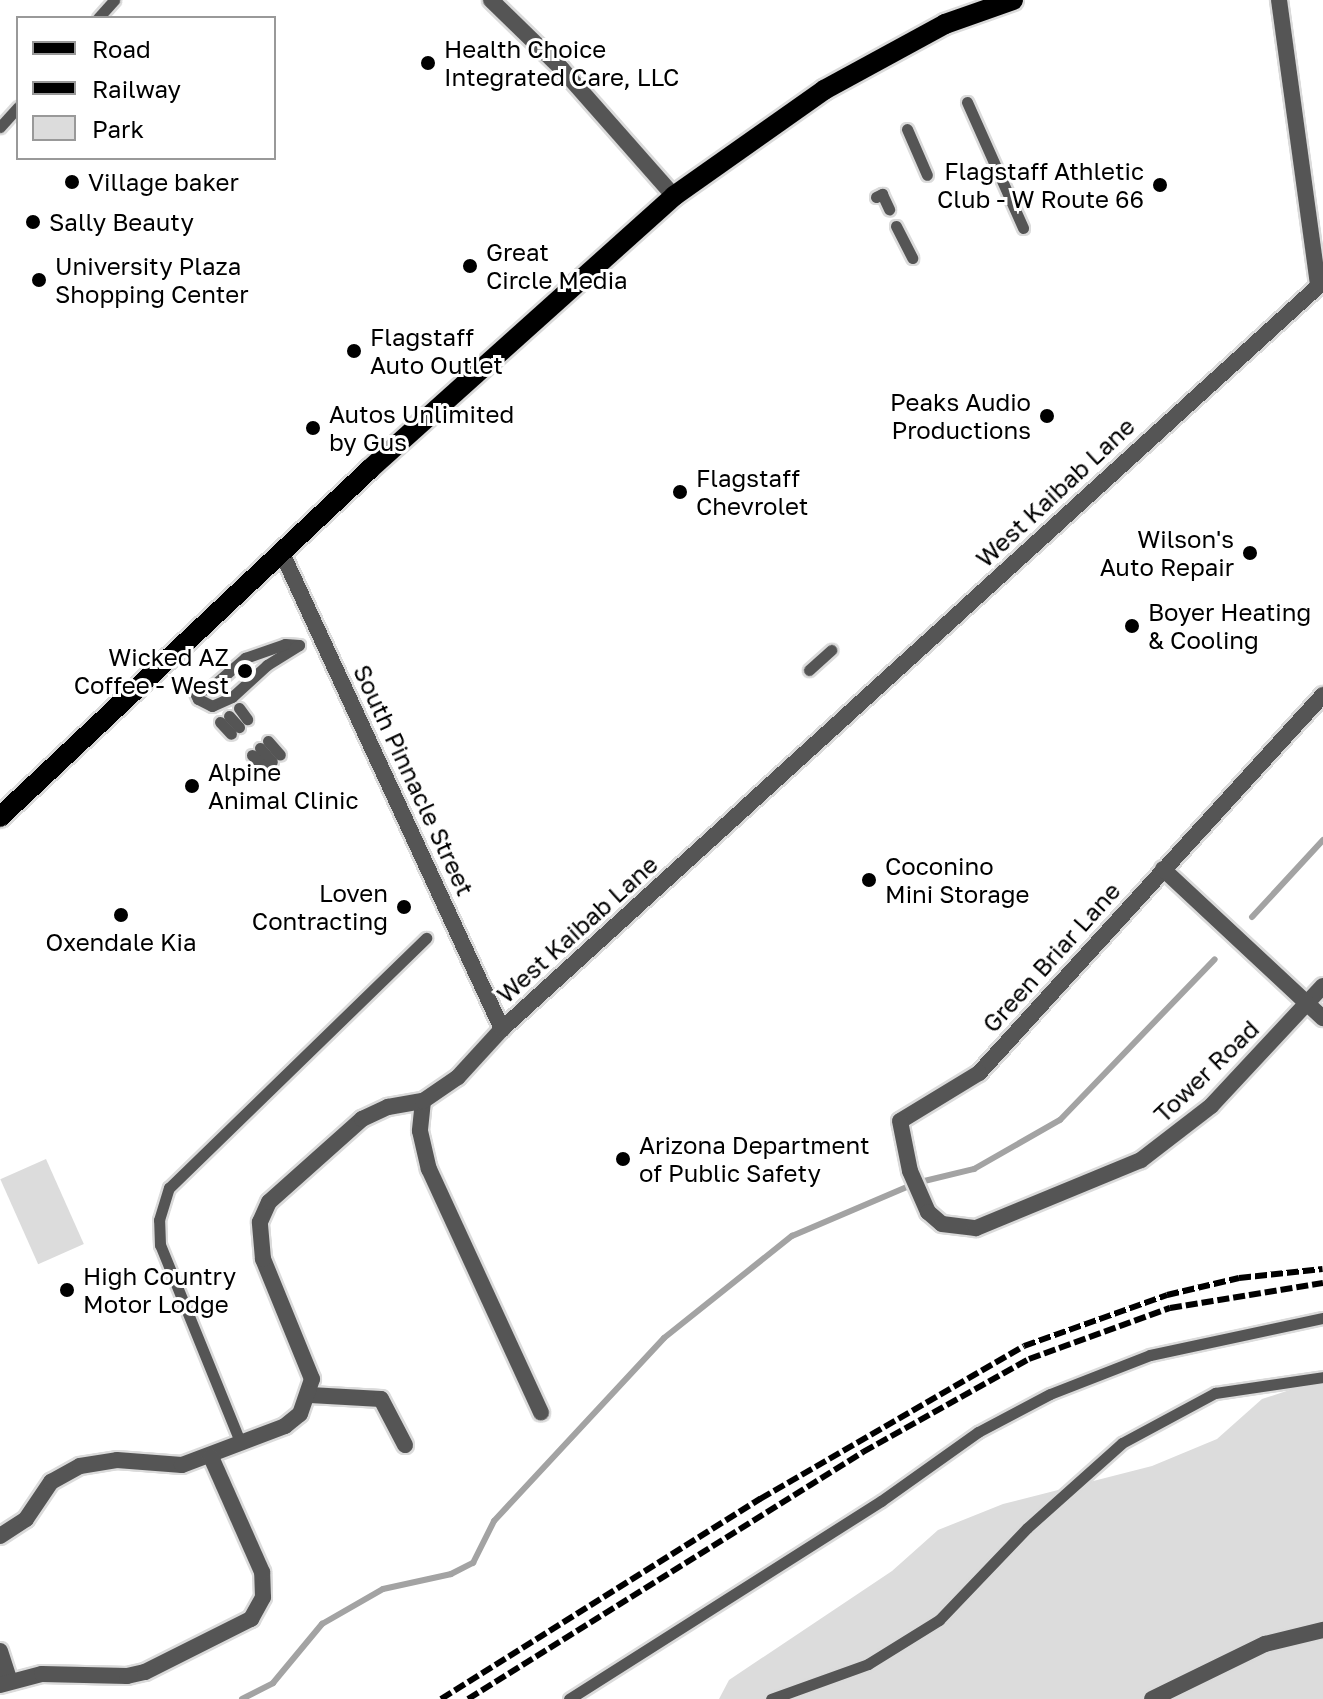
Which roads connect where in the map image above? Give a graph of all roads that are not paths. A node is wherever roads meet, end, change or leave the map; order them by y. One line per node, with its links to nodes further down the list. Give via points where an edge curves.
1 (114, 0): 5 (lane)
2 (491, 0): 11 (street, via 561,68)
3 (1013, 0): 11 (main road, via 945,24 832,85 741,144)
4 (1279, 0): 17 (street)
5 (100, 16)
6 (967, 102): 15 (lane)
7 (16, 109): 8 (lane)
8 (0, 127)
9 (907, 129): 10 (lane)
10 (927, 175)
11 (674, 196): 18 (main road)
12 (876, 197): 13 (lane, via 882,194)
13 (889, 209)
14 (896, 226): 16 (lane)
15 (1023, 228)
16 (912, 258)
17 (1321, 283): 31 (street, West Kaibab Lane)
18 (281, 551): 25 (main road); 31 (street, South Pinnacle Street)
19 (299, 645): 19 (lane, via 285,644 245,658 209,689 194,691 212,706 232,697)
20 (831, 650): 21 (lane)
21 (809, 670)
22 (1323, 695): 26 (street, Green Briar Lane)
23 (239, 726): 23 (lane, via 229,715)
24 (272, 761): 24 (lane, via 260,748)
25 (0, 817)
26 (1163, 869): 29 (street); 33 (street, Green Briar Lane, via 979,1073 900,1121 910,1171 928,1212 950,1227)
27 (426, 938): 38 (lane, via 169,1188 159,1220 160,1245)
28 (1323, 986): 29 (street, Tower Road)
29 (1307, 1004): 30 (street); 33 (street, Tower Road, via 1211,1106 1166,1144 1114,1175)
30 (1323, 1018)
31 (502, 1029): 32 (street, West Kaibab Lane, via 458,1077)
32 (423, 1101): 36 (street, West Kaibab Lane, via 388,1107 362,1119 269,1202 260,1222 263,1259 309,1363); 37 (street, via 420,1131 429,1169)
33 (976, 1228)
34 (1323, 1318): 45 (lane, via 1150,1355 1050,1394 978,1432 881,1501)
35 (1323, 1377): 46 (lane, via 1215,1393 1122,1443 1027,1528 939,1620 868,1664)
36 (310, 1395): 38 (street, via 300,1414 285,1426); 39 (street, via 381,1399)
37 (541, 1412)
38 (241, 1444): 40 (street)
39 (405, 1445)
40 (211, 1457): 41 (street, via 182,1465 117,1460 80,1466 51,1482 26,1519); 44 (street, via 262,1572 263,1597 251,1619 145,1672 42,1674)
41 (0, 1536)
42 (1323, 1630): 47 (street, via 1276,1640)
43 (0, 1651): 44 (street)
44 (5, 1683)
45 (569, 1699)
46 (771, 1699)
47 (1152, 1699)

